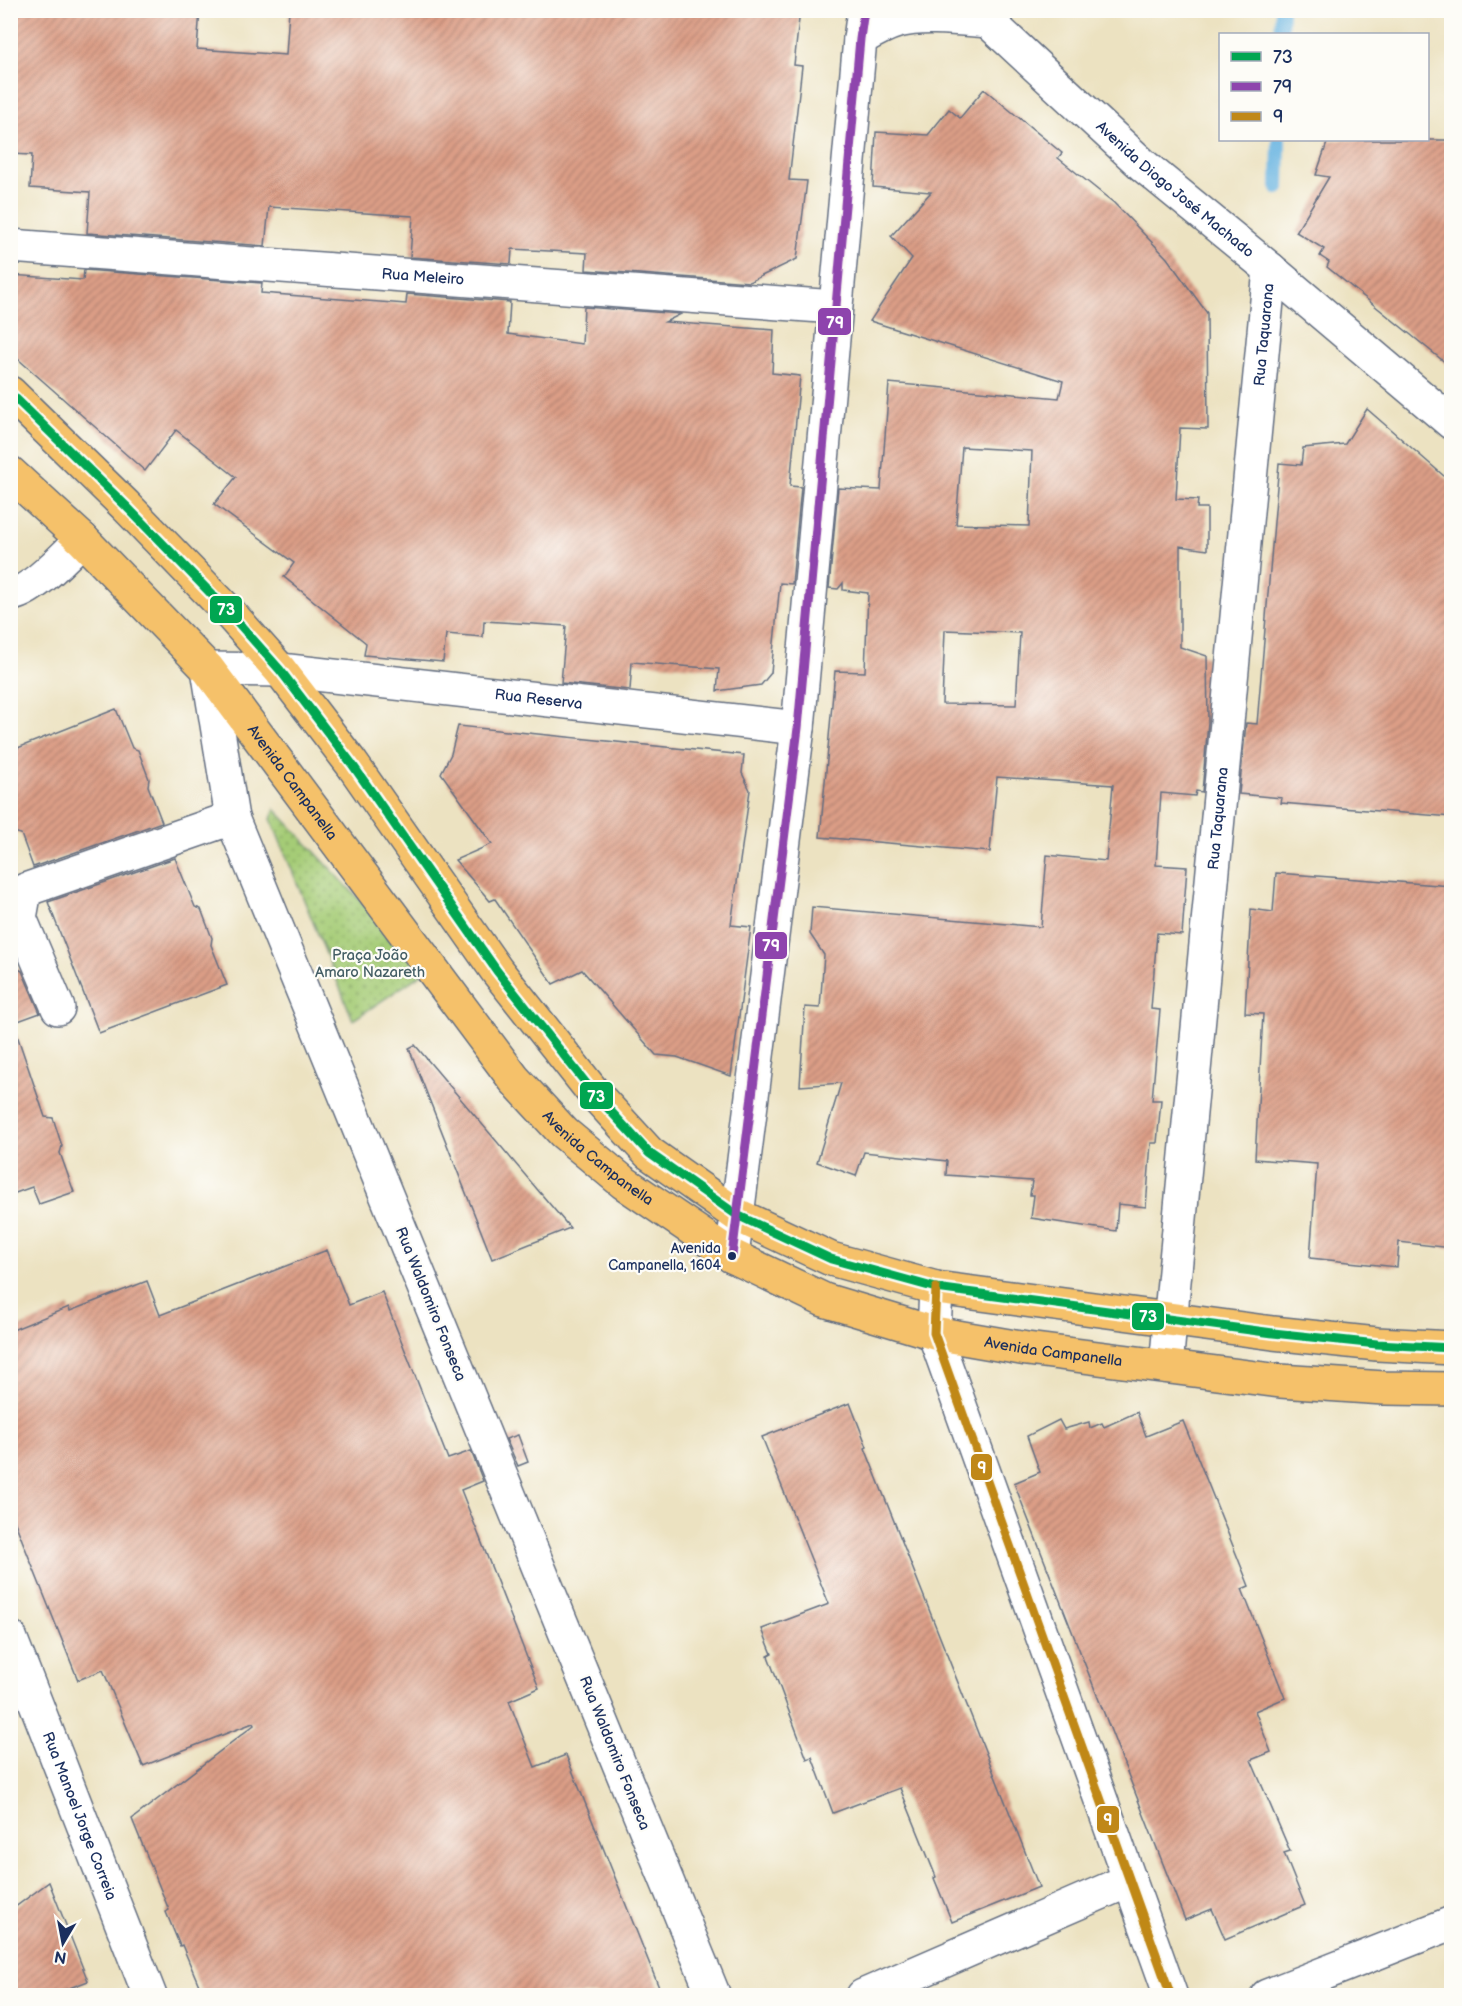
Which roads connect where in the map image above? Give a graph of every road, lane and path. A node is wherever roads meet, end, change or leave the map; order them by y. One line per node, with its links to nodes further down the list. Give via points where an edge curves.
1 (981, 16): 2 (street, Avenida Diogo José Machado, via 901,20 881,27); 4 (street, Avenida Diogo José Machado, via 1144,166)
2 (862, 25): 5 (street)
3 (10, 246): 5 (street, Rua Meleiro)
4 (1270, 269): 7 (street, Avenida Diogo José Machado); 19 (street, Rua Taquarana)
5 (835, 307): 13 (street)
6 (10, 393): 12 (main road, via 134,514)
7 (1452, 423)
8 (10, 473): 9 (main road, Avenida Campanella)
9 (82, 539): 10 (street, via 41,578); 11 (main road, Avenida Campanella)
10 (10, 594)
11 (208, 669): 12 (street); 14 (street, Rua Waldomiro Fonseca); 17 (main road, Avenida Campanella, via 514,1079 564,1133 623,1182)
12 (280, 670): 13 (street, Rua Reserva); 16 (main road, via 352,764 497,971 593,1092 649,1154)
13 (798, 728): 16 (street)
14 (232, 818): 15 (street, via 25,890 20,918); 28 (street, Rua Waldomiro Fonseca)
15 (58, 1008)
16 (736, 1215): 17 (street); 18 (main road, via 831,1258)
17 (732, 1256): 20 (main road, Avenida Campanella, via 824,1300)
18 (936, 1288): 19 (main road); 20 (street)
19 (1170, 1319): 21 (main road, via 1307,1337); 22 (street, Rua Taquarana)
20 (934, 1333): 22 (main road, Avenida Campanella); 25 (street)
21 (1452, 1348)
22 (1166, 1366): 23 (main road, Avenida Campanella, via 1280,1381)
23 (1452, 1389)
24 (10, 1637): 27 (street, Rua Manoel Jorge Correia)
25 (1130, 1880): 29 (street); 30 (street)
26 (1452, 1923): 31 (street)
27 (150, 1995)
28 (714, 1995)
29 (863, 1995)
30 (1171, 1995)
31 (1267, 1995)

